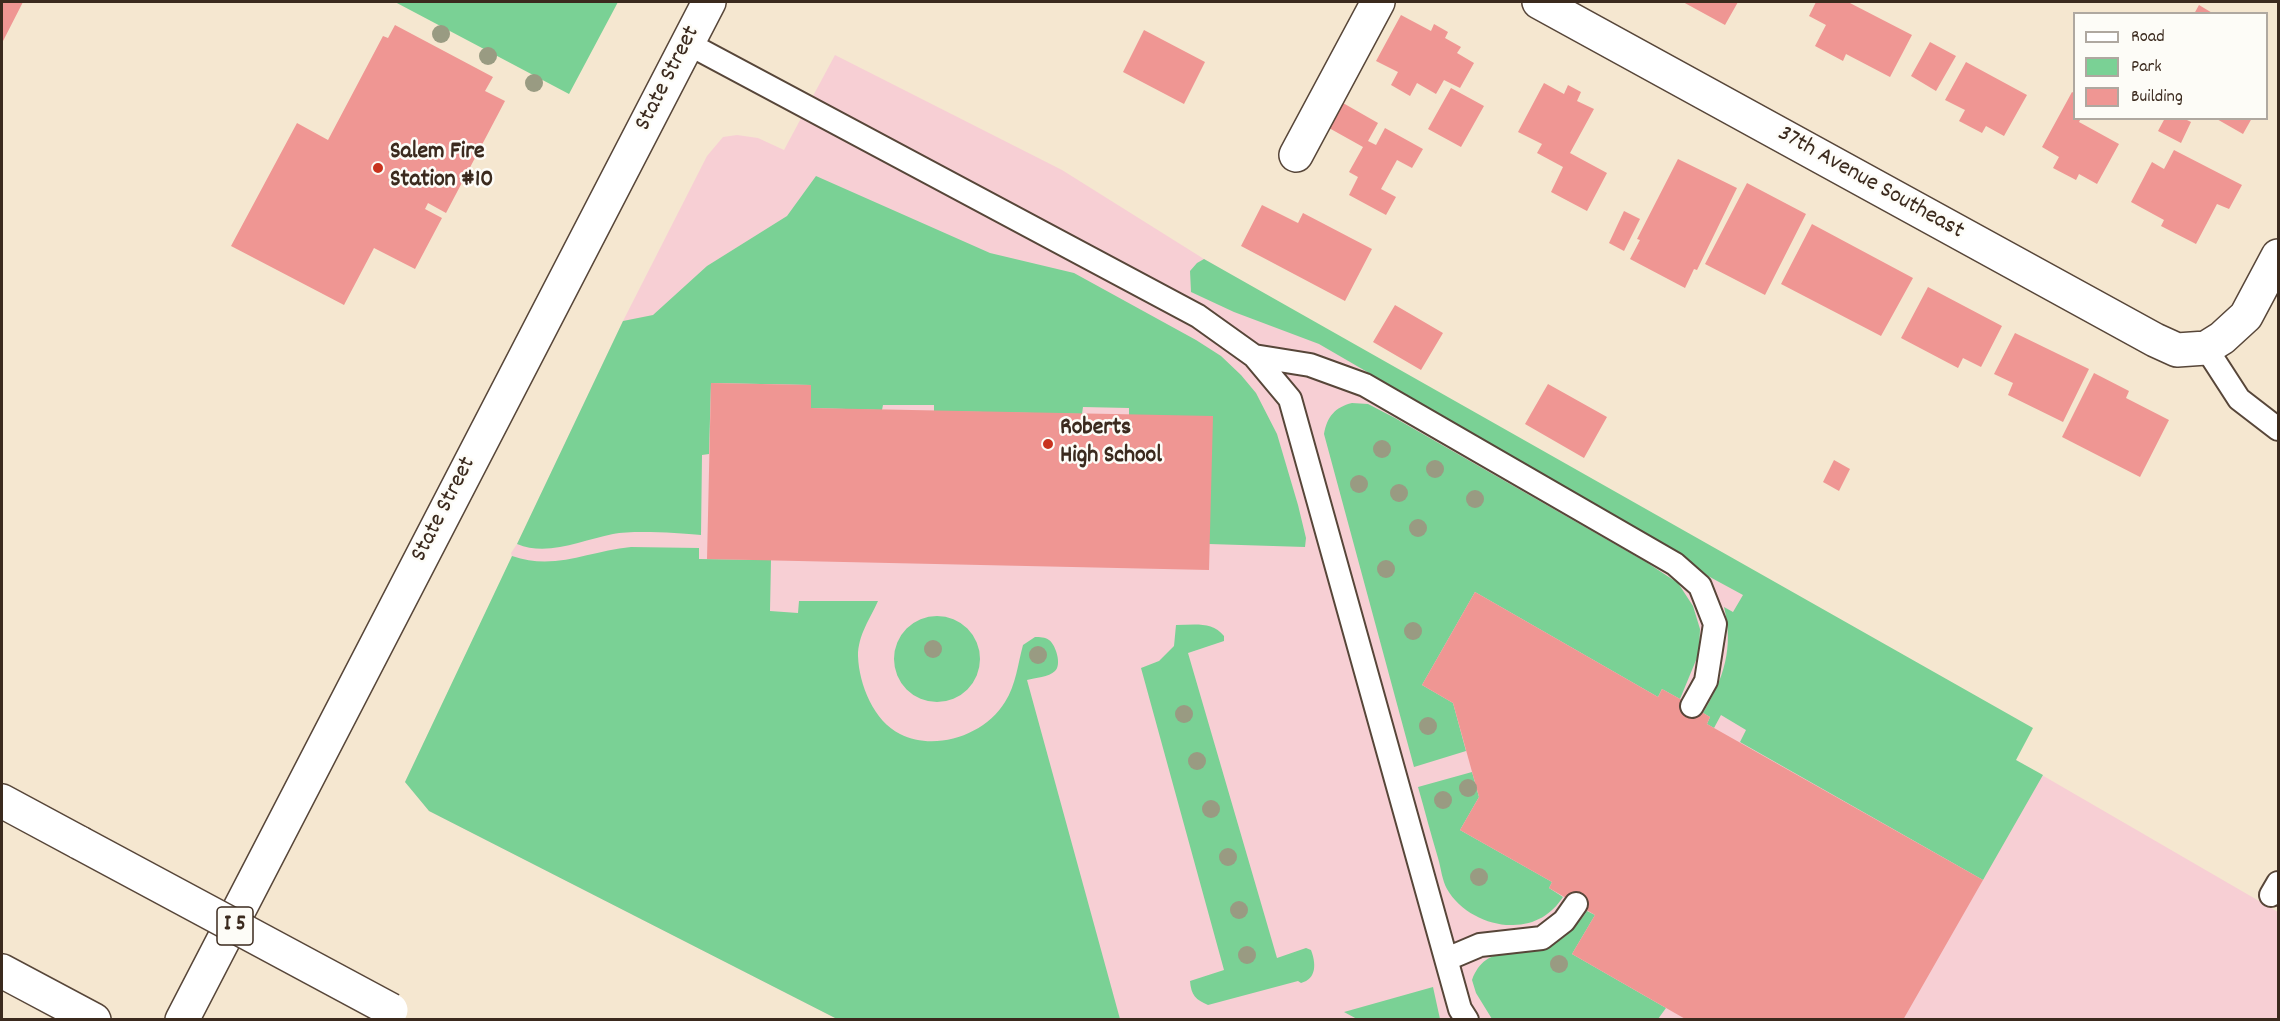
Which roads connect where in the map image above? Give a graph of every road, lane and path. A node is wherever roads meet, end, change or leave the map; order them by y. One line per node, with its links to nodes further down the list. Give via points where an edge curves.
1 (709, 2): 4 (main road, State Street)
2 (1378, 2): 5 (main road)
3 (1558, 6): 7 (main road, 37th Avenue Southeast, via 2155,340 2177,350)
4 (687, 43): 8 (lane, via 1198,316); 17 (main road, State Street)
5 (1296, 155)
6 (2278, 255): 7 (main road, via 2246,316)
7 (2206, 348): 9 (lane, via 2239,399)
8 (1254, 356): 10 (lane, via 1310,365 1365,385 1675,564 1700,586 1715,624 1706,681); 13 (lane, via 1290,399)
9 (2278, 429)
10 (1692, 706)
11 (2, 801): 15 (main road, I 5, bridge)
12 (1576, 904): 13 (lane, via 1564,921 1542,938 1480,945)
13 (1447, 959): 18 (lane, via 1460,1009)
14 (5, 973): 16 (main road)
15 (400, 1015)
16 (94, 1020)
17 (182, 1020)
18 (1467, 1020)

